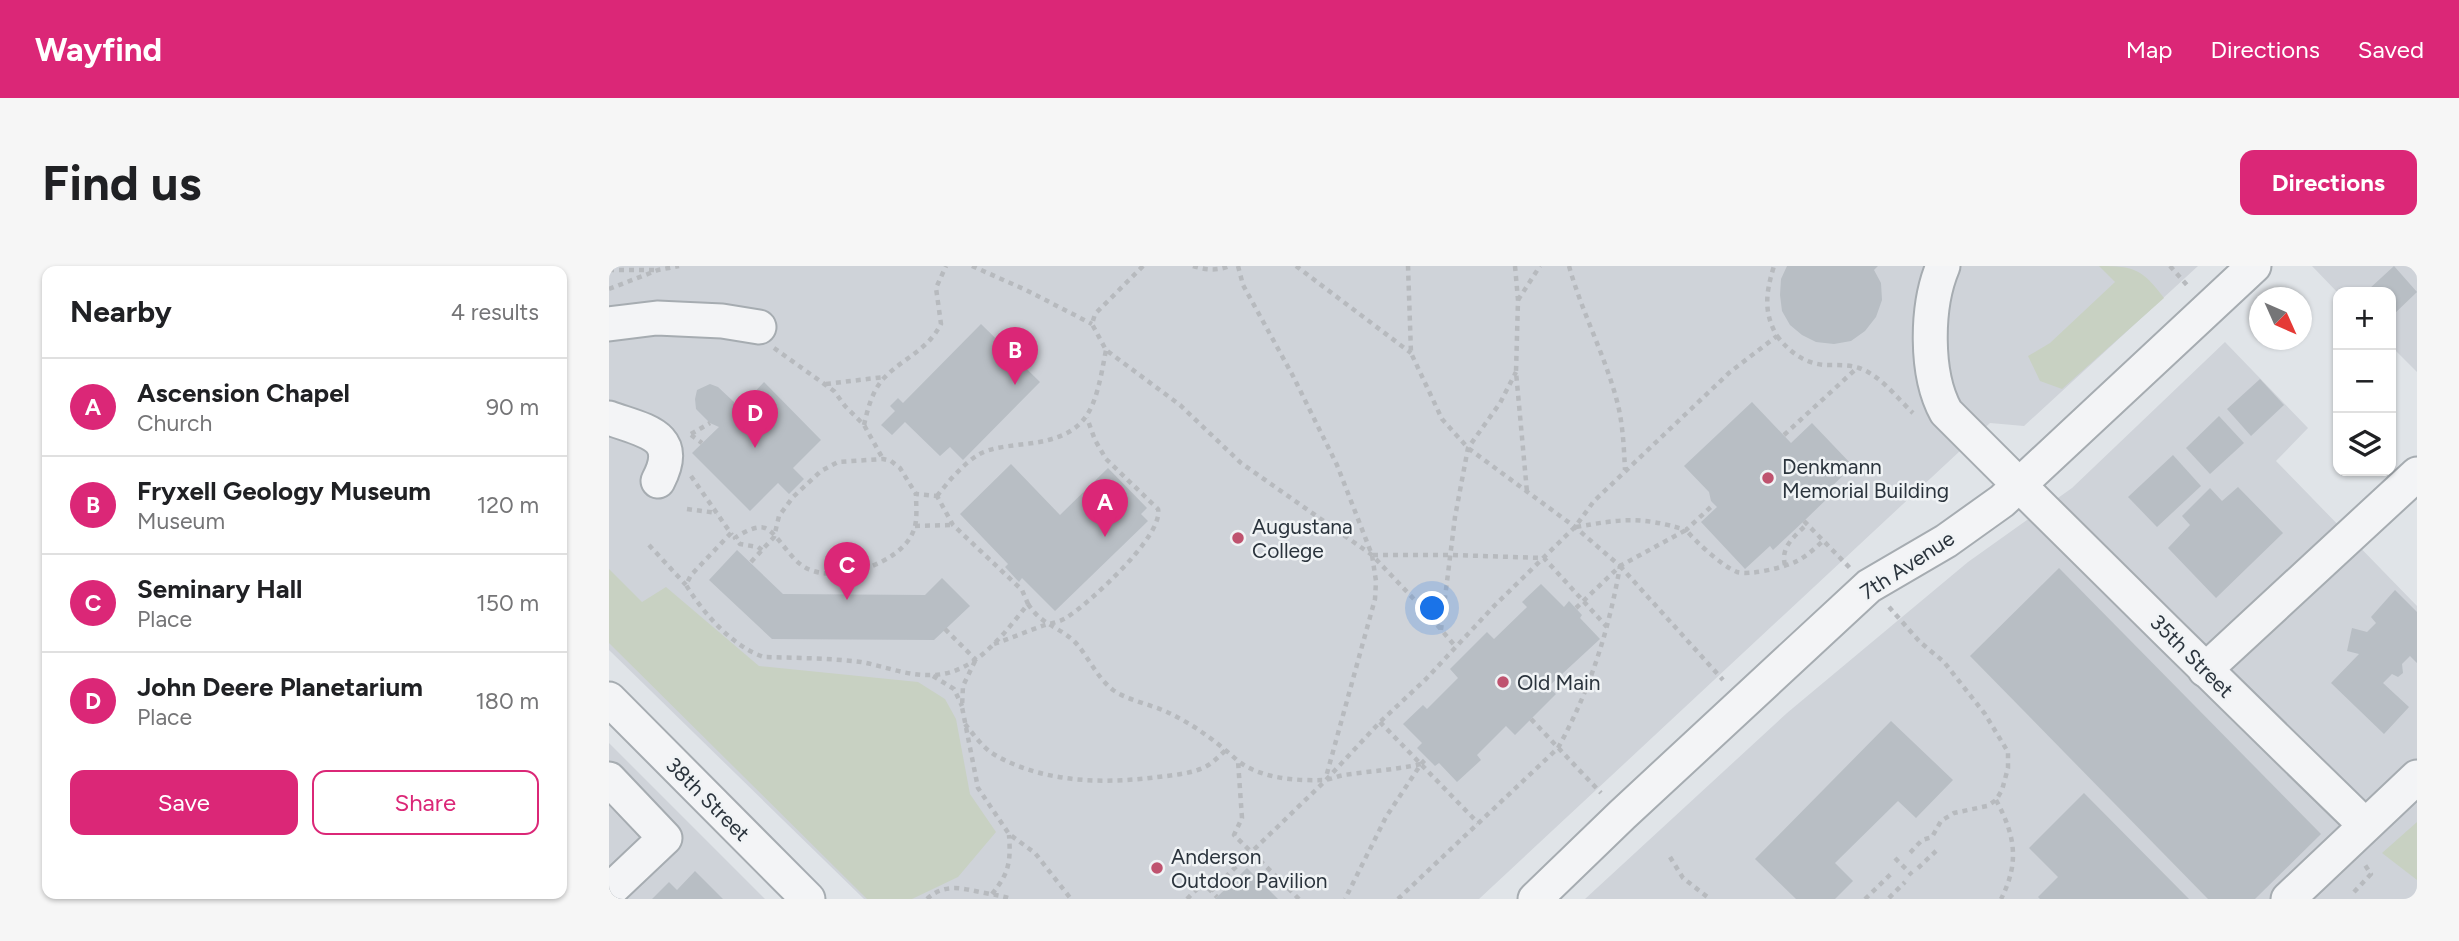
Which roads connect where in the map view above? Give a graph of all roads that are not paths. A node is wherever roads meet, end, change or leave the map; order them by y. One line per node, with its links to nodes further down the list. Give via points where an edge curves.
1 (1944, 266): 8 (street, 35th Street, via 1933,302 1931,345 1938,397 1946,412)
2 (2254, 266): 8 (street, 7th Avenue)
3 (609, 324): 4 (street, via 657,318 722,321)
4 (762, 334)
5 (609, 418): 7 (street, via 661,441)
6 (2417, 474): 9 (street)
7 (673, 476)
8 (2019, 486): 9 (street, 35th Street); 16 (street, 7th Avenue, via 1946,541 1869,586)
9 (2205, 670): 13 (street, 35th Street)
10 (609, 699): 15 (street, 38th Street)
11 (2417, 777): 13 (street)
12 (611, 785): 14 (street, via 665,838)
13 (2365, 825): 17 (street)
14 (609, 891)
15 (808, 899)
16 (1535, 899)
17 (2288, 899)

